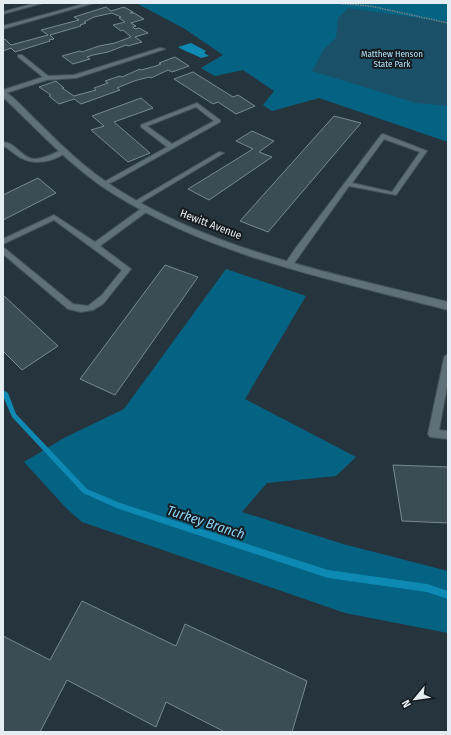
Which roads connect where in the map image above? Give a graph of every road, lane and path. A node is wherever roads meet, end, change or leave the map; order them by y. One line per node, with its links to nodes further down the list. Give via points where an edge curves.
1 (41, 3): 4 (lane)
2 (92, 3): 6 (lane)
3 (335, 3): 5 (path, via 370,6)
4 (3, 13)
5 (448, 23)
6 (3, 28)
7 (162, 49): 9 (lane, via 74,77)
8 (20, 56): 9 (lane)
9 (47, 78): 10 (lane)
10 (3, 93): 13 (street, Hewitt Avenue)
11 (3, 144): 13 (lane, via 24,159 33,161 44,160)
12 (171, 147): 12 (lane, via 211,125 218,121 197,105 143,126); 15 (lane)
13 (65, 151): 15 (street, Hewitt Avenue)
14 (221, 153): 17 (lane)
15 (104, 184): 17 (street, Hewitt Avenue)
16 (348, 184): 16 (lane, via 383,136 424,151 394,194); 22 (lane)
17 (135, 203): 18 (street, Hewitt Avenue)
18 (145, 210): 20 (lane); 22 (street, Hewitt Avenue, via 206,237)
19 (3, 242): 20 (lane, via 54,217)
20 (95, 246): 21 (lane, via 127,269 101,301 91,308 82,309 72,307)
21 (3, 250)
22 (289, 264): 23 (street, Hewitt Avenue)
23 (448, 306)
24 (448, 358): 25 (lane, via 433,434)
25 (448, 435)

